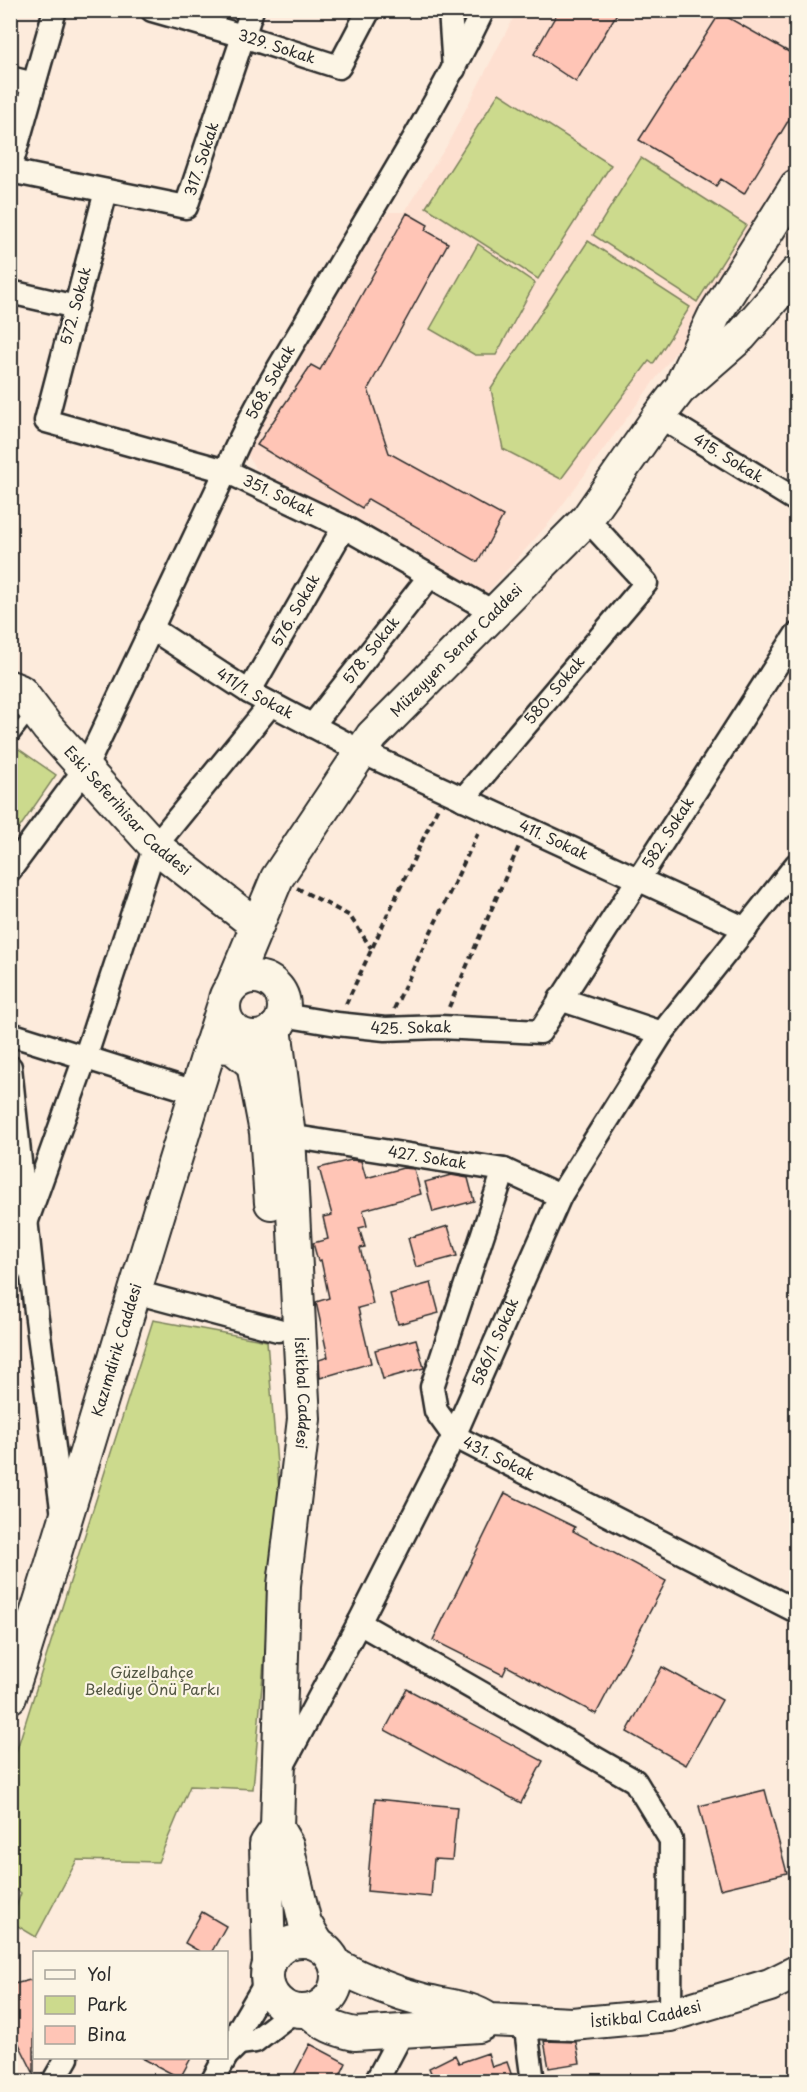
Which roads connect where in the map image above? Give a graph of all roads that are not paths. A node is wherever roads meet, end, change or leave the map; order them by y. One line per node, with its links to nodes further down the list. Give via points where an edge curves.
1 (55, 10): 10 (street)
2 (152, 10): 7 (street, 329. Sokak)
3 (252, 10): 7 (street, 317. Sokak)
4 (369, 10): 7 (street, 329. Sokak, via 339,67)
5 (450, 10): 8 (street)
6 (483, 10): 8 (street, 568. Sokak)
7 (243, 36): 13 (street, 317. Sokak, via 186,207)
8 (454, 71): 20 (street, 568. Sokak, via 248,422)
9 (10, 78): 10 (street)
10 (34, 84): 11 (street)
11 (10, 170): 13 (street, 317. Sokak)
12 (796, 186): 17 (main road, Müzeyyen Senar Caddesi, via 714,316)
13 (106, 191): 16 (street, 572. Sokak)
14 (796, 273): 17 (main road, Müzeyyen Senar Caddesi, via 741,336)
15 (10, 292): 16 (street)
16 (76, 307): 19 (street, 572. Sokak)
17 (680, 390): 18 (main road, Müzeyyen Senar Caddesi)
18 (658, 416): 21 (street, 415. Sokak); 22 (main road, Müzeyyen Senar Caddesi)
19 (46, 421): 20 (street, 351. Sokak)
20 (226, 471): 23 (street, 351. Sokak); 26 (street, 568. Sokak)
21 (796, 500)
22 (587, 519): 25 (main road, Müzeyyen Senar Caddesi); 35 (street, 580. Sokak, via 646,583)
23 (344, 526): 24 (street, 351. Sokak); 29 (street, 576. Sokak)
24 (430, 576): 25 (street, 351. Sokak); 31 (street, 578. Sokak)
25 (495, 613): 33 (main road, Müzeyyen Senar Caddesi, via 372,736)
26 (151, 628): 29 (street, 411/1. Sokak); 34 (street, 568. Sokak)
27 (796, 635): 39 (street, 582. Sokak)
28 (19, 689): 32 (lane); 34 (main road, Eski Seferihisar Caddesi, via 48,729)
29 (249, 692): 30 (street, 411/1. Sokak)
30 (272, 704): 31 (street, 411/1. Sokak); 36 (street)
31 (312, 726): 33 (street, 411/1. Sokak)
32 (10, 740)
33 (362, 752): 35 (street, 411. Sokak); 40 (main road, Müzeyyen Senar Caddesi, via 277,878)
34 (85, 769): 36 (main road, Eski Seferihisar Caddesi); 38 (street, 568. Sokak)
35 (454, 795): 39 (street, 411. Sokak)
36 (155, 846): 40 (main road, Eski Seferihisar Caddesi); 49 (street)
37 (796, 865): 41 (street, 586/1. Sokak)
38 (10, 870)
39 (637, 879): 41 (street, 411. Sokak); 43 (street, 582. Sokak)
40 (256, 926): 42 (main road, Müzeyyen Senar Caddesi); 44 (main road)
41 (746, 930): 46 (street, 586/1. Sokak)
42 (228, 995): 44 (main road, via 228,1023 234,1030); 44 (main road, via 240,980 259,978); 48 (main road, Kazımdirik Caddesi)
43 (560, 999): 45 (street, 582. Sokak); 46 (street)
44 (267, 1026): 45 (street, 425. Sokak, via 337,1024 385,1029 440,1027); 48 (main road, via 232,1047); 52 (main road, İstikbal Caddesi); 58 (main road, via 266,1132)
45 (540, 1032)
46 (662, 1033): 54 (street, 586/1. Sokak)
47 (10, 1034): 49 (street)
48 (210, 1046): 51 (main road, Kazımdirik Caddesi)
49 (85, 1058): 51 (street); 55 (street)
50 (10, 1067): 55 (street)
51 (195, 1092): 57 (main road, Kazımdirik Caddesi)
52 (289, 1136): 53 (street, 427. Sokak); 61 (main road, İstikbal Caddesi, via 304,1419)
53 (504, 1170): 54 (street, 427. Sokak); 59 (street, 431. Sokak, via 432,1387 436,1411)
54 (561, 1196): 59 (street, 586/1. Sokak)
55 (26, 1223): 56 (street); 60 (street)
56 (10, 1274)
57 (135, 1292): 58 (street); 60 (main road, Kazımdirik Caddesi)
58 (278, 1330): 61 (main road)
59 (454, 1437): 62 (street, 431. Sokak); 63 (street, 586/1. Sokak)
60 (65, 1526): 64 (main road, Kazımdirik Caddesi)
61 (284, 1585): 65 (main road, İstikbal Caddesi)
62 (796, 1611)
63 (359, 1623): 65 (street, 586/1. Sokak); 71 (street, via 635,1781 671,1840)
64 (12, 1690)
65 (278, 1774): 66 (main road, İstikbal Caddesi)
66 (277, 1828): 67 (main road, İstikbal Caddesi, via 287,1845 305,1923); 68 (main road, İstikbal Caddesi, via 266,1844)
67 (327, 1954): 68 (main road, via 302,1940 290,1942 279,1948); 70 (main road, via 337,1976 335,1987 322,2005); 72 (main road, İstikbal Caddesi, via 366,1981 422,2000 479,2012)
68 (268, 1971): 70 (main road, via 271,1992 278,2002); 75 (street)
69 (796, 1972): 71 (main road, İstikbal Caddesi, via 770,1985)
70 (302, 2011): 74 (main road, İstikbal Caddesi, via 337,2031); 75 (street)
71 (670, 2015): 73 (main road, İstikbal Caddesi, via 572,2024)
72 (489, 2020): 73 (main road, İstikbal Caddesi); 74 (main road, İstikbal Caddesi, via 479,2026)
73 (525, 2022): 81 (street)
74 (403, 2031): 80 (street)
75 (230, 2052)
76 (66, 2059): 78 (street)
77 (226, 2059): 79 (street)
78 (53, 2082)
79 (212, 2082)
80 (376, 2082)
81 (533, 2082)

